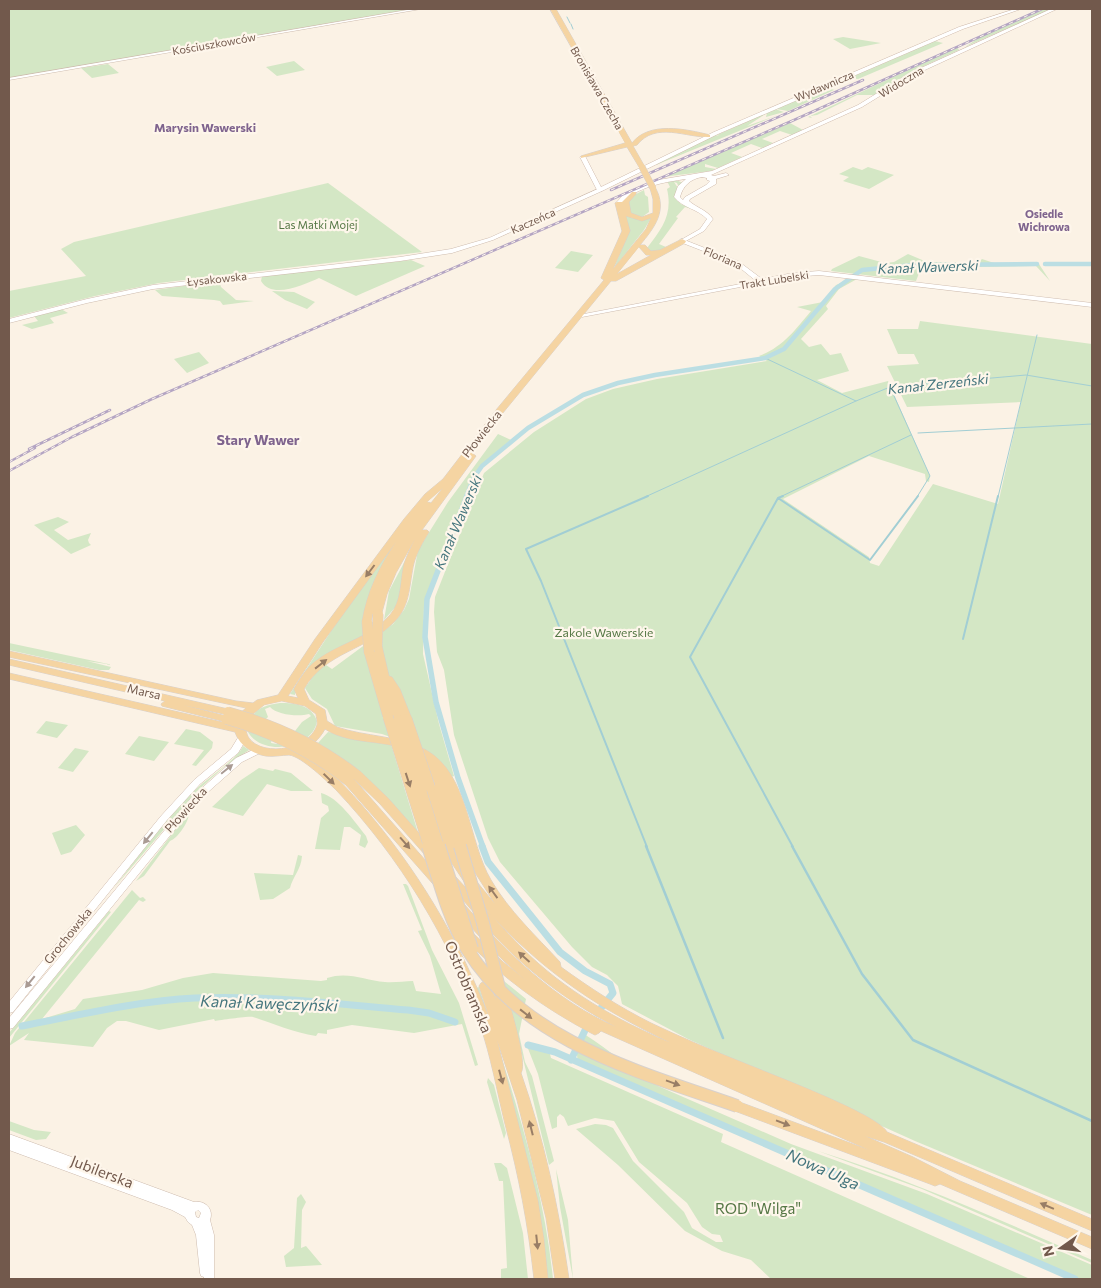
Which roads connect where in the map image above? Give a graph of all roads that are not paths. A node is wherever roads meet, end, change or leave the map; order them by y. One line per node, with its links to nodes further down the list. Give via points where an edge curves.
1 (419, 9): 6 (street, Kościuszkowców)
2 (552, 9): 10 (main road, Bronisława Czecha)
3 (558, 9): 7 (main road, Bronisława Czecha)
4 (1019, 9): 9 (main road, Wydawnicza, via 961,28)
5 (1055, 9): 14 (main road, Widoczna, via 920,70 863,105)
6 (9, 79)
7 (628, 133): 8 (main road); 10 (main road, Bronisława Czecha)
8 (650, 134): 9 (main road, via 681,130); 10 (main road)
9 (708, 136): 16 (main road, Wydawnicza)
10 (632, 144): 11 (main road); 12 (main road, Bronisława Czecha); 15 (main road, Bronisława Czecha)
11 (615, 150): 12 (main road); 13 (main road)
12 (633, 152): 15 (main road, Bronisława Czecha)
13 (582, 157): 24 (main road)
14 (748, 157): 17 (main road, Widoczna); 18 (main road, Widoczna)
15 (644, 166): 22 (main road, Płowiecka, bridge)
16 (634, 174): 21 (main road)
17 (726, 174): 19 (main road, Widoczna); 23 (main road, Widoczna)
18 (699, 175): 19 (main road); 20 (main road, Widoczna); 22 (main road, Widoczna)
19 (713, 178): 20 (main road, Widoczna); 23 (main road)
20 (687, 181): 22 (main road, via 676,179); 27 (main road, via 677,197)
21 (613, 184): 24 (main road)
22 (657, 185): 25 (main road); 28 (main road, Płowiecka); 31 (main road, Płowiecka, via 663,199 663,214)
23 (709, 185): 27 (main road, Widoczna, via 687,198 686,201)
24 (599, 186): 33 (street, Kaczeńca, via 484,241)
25 (634, 193): 26 (main road, via 626,195); 28 (main road, via 625,202 628,214 642,219)
26 (618, 203): 36 (main road, via 626,232)
27 (694, 208): 29 (main road, via 710,219)
28 (657, 214): 36 (main road, Płowiecka, via 649,230)
29 (702, 230): 30 (main road)
30 (682, 241): 32 (main road); 35 (street, Floriana, via 736,262)
31 (642, 247): 32 (main road, via 651,253); 34 (main road, Płowiecka)
32 (665, 251): 34 (main road)
33 (428, 255): 41 (street, Łysakowska, via 164,285)
34 (613, 279): 38 (main road, Płowiecka)
35 (760, 281): 37 (street, Trakt Lubelski, via 806,273 855,276); 39 (street, Trakt Lubelski)
36 (602, 285): 42 (main road, Płowiecka)
37 (1092, 305)
38 (592, 306): 39 (street, Trakt Lubelski); 40 (main road, Płowiecka)
39 (606, 310): 40 (street, Trakt Lubelski)
40 (584, 316): 43 (main road, Płowiecka)
41 (9, 321)
42 (446, 481): 44 (main road, bridge, via 384,568 372,596 367,622); 52 (main road, Płowiecka, one-way to 52, via 428,496 402,527)
43 (426, 519): 44 (main road, Płowiecka, bridge, via 389,576 378,614); 53 (main road, one-way to 43, via 299,689 314,669 385,626 400,608 409,564 425,530)
44 (373, 649): 55 (main road); 73 (main road, one-way to 73, bridge, via 384,706 453,921 467,949 491,981 529,1016 569,1041 622,1064)
45 (9, 654): 47 (main road, Marsa)
46 (9, 662): 51 (main road, Marsa)
47 (70, 667): 51 (main road); 54 (main road, Marsa)
48 (9, 668): 50 (main road, Marsa)
49 (14, 677): 50 (main road); 58 (main road, Marsa)
50 (88, 686): 57 (main road, Marsa, bridge)
51 (124, 687): 57 (main road, Marsa, bridge, via 233,713)
52 (282, 698): 53 (main road); 54 (main road)
53 (305, 702): 56 (main road, via 320,711)
54 (254, 706): 58 (main road, via 243,716)
55 (403, 719): 65 (main road, one-way to 55, bridge, via 525,944 472,886 454,856); 70 (main road, Ostrobramska, bridge, via 485,986)
56 (324, 723): 59 (main road, via 336,731); 61 (main road, via 316,738)
57 (273, 730): 67 (main road, bridge, via 353,778 368,800 500,952 544,990)
58 (241, 734): 60 (main road, via 249,745); 62 (main road, Płowiecka, one-way to 62, via 235,751 197,782)
59 (402, 743): 65 (main road, one-way to 59, via 512,916 485,880 441,768 427,755); 70 (main road, bridge, via 436,773 483,923 514,1045)
60 (259, 750): 61 (main road); 63 (main road, Płowiecka, one-way to 60, via 196,798 239,760)
61 (289, 751): 64 (main road, Ostrobramska, one-way to 64, via 317,768 357,806)
62 (127, 863): 66 (main road, Grochowska, one-way to 66)
63 (124, 883): 69 (main road, Grochowska)
64 (420, 888): 67 (main road, via 501,970); 78 (main road, Ostrobramska, one-way to 78, via 455,950 486,1026 533,1213)
65 (578, 987): 67 (main road)
66 (9, 1009)
67 (587, 1011): 68 (main road); 68 (main road)
68 (602, 1019): 73 (main road, via 635,1042 908,1161); 75 (main road, one-way to 68)
69 (9, 1025)
70 (518, 1080): 79 (main road, Ostrobramska, one-way to 70, via 552,1212)
71 (9, 1138): 74 (street, Jubilerska)
72 (9, 1146): 74 (street, Jubilerska)
73 (955, 1185): 76 (main road)
74 (196, 1215): 77 (street)
75 (1092, 1225)
76 (1092, 1244)
77 (207, 1279)
78 (541, 1279)
79 (562, 1279)

